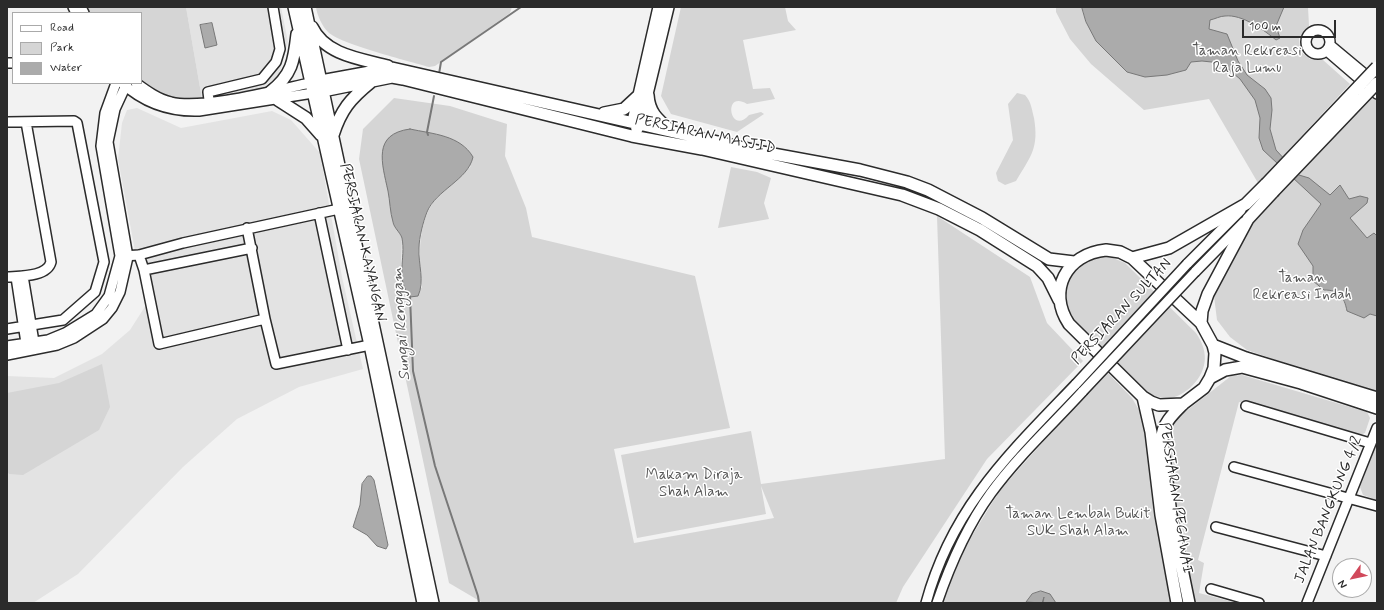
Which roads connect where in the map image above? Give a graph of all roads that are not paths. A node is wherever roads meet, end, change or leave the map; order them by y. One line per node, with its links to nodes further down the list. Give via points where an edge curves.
1 (273, 7): 17 (street, via 280,48 276,62 262,79 208,92)
2 (294, 7): 6 (main road, PERSIARAN KAYANGAN)
3 (659, 7): 14 (main road)
4 (668, 7): 14 (main road)
5 (306, 12): 8 (main road, via 314,33 329,47); 13 (main road, PERSIARAN KAYANGAN)
6 (298, 26): 13 (main road, PERSIARAN KAYANGAN); 16 (main road, via 295,55 290,72)
7 (1377, 67): 26 (main road, PERSIARAN SULTAN, bridge)
8 (392, 68): 13 (main road, PERSIARAN MASJID); 18 (main road, PERSIARAN MASJID)
9 (373, 81): 13 (main road, PERSIARAN MASJID); 22 (main road, PERSIARAN MASJID, via 392,77 403,79); 24 (main road, via 351,99)
10 (122, 84): 17 (street, via 167,109 187,111); 34 (street, via 108,142)
11 (137, 84): 17 (street, via 171,102)
12 (1377, 84): 15 (street, via 1329,48); 26 (main road, PERSIARAN SULTAN, bridge)
13 (316, 87): 16 (street); 24 (main road, PERSIARAN KAYANGAN)
14 (643, 94): 18 (main road, via 624,109); 21 (main road, via 634,117); 23 (main road, via 653,115)
15 (1377, 94)
16 (274, 96): 17 (street); 24 (main road)
17 (210, 106)
18 (600, 114): 21 (main road, PERSIARAN MASJID)
19 (7, 122): 20 (street)
20 (26, 122): 38 (street, via 52,262 43,272); 42 (street, via 77,123 104,262 95,292 64,320)
21 (635, 124): 22 (main road, via 621,129 607,125); 23 (main road, PERSIARAN MASJID); 25 (main road, via 641,133)
22 (592, 125): 25 (main road, PERSIARAN MASJID, via 632,136)
23 (670, 130): 36 (main road, PERSIARAN MASJID, via 907,182 958,205 1049,259)
24 (328, 136): 28 (main road, PERSIARAN KAYANGAN); 65 (main road, PERSIARAN KAYANGAN)
25 (702, 149): 39 (main road, PERSIARAN MASJID, via 902,195 939,209 980,230 1037,266 1048,278)
26 (1269, 188): 27 (main road, PERSIARAN SULTAN); 30 (main road, PERSIARAN SULTAN)
27 (1246, 204): 35 (main road, via 1169,248); 66 (street, PERSIARAN SULTAN, bridge, via 1004,459 980,490 949,540)
28 (339, 209): 29 (street); 45 (main road, PERSIARAN KAYANGAN)
29 (319, 213): 31 (street); 48 (street)
30 (1248, 219): 41 (main road, via 1208,294); 67 (street, PERSIARAN SULTAN, bridge, via 1195,272 991,492 974,519)
31 (248, 228): 32 (street); 33 (street)
32 (252, 248): 37 (street); 40 (street)
33 (139, 255): 34 (street); 37 (street)
34 (124, 256): 44 (street, via 109,296 96,314 65,333 48,340); 49 (street, via 120,292 103,319 74,338 57,345)
35 (1132, 258): 36 (main road, via 1120,252 1106,250 1087,254); 41 (main road)
36 (1074, 262): 39 (main road, via 1060,285)
37 (144, 270): 40 (street, via 159,344)
38 (15, 276): 42 (street)
39 (1059, 300): 51 (main road, PERSIARAN MASJID, via 1060,309 1069,324)
40 (265, 319): 48 (street, via 276,364)
41 (1201, 323): 46 (main road)
42 (27, 325): 43 (street); 44 (street)
43 (7, 329)
44 (30, 343): 47 (street)
45 (370, 345): 48 (street); 64 (main road, PERSIARAN KAYANGAN)
46 (1213, 345): 50 (main road, via 1215,358); 52 (main road, via 1246,358)
47 (7, 346)
48 (348, 350)
49 (7, 355)
50 (1210, 378): 53 (main road, PERSIARAN PEGAWAI, via 1204,388); 55 (main road, via 1225,370 1242,367)
51 (1143, 397): 53 (main road, via 1159,405); 68 (main road, PERSIARAN PEGAWAI, via 1151,432 1161,514)
52 (1377, 398)
53 (1183, 404): 69 (main road, PERSIARAN PEGAWAI, via 1165,425 1162,438 1171,515)
54 (1246, 406): 57 (street)
55 (1377, 408)
56 (1377, 428): 57 (street, JALAN BANGKUNG 4/2)
57 (1370, 443): 59 (street, JALAN BANGKUNG 4/2)
58 (1234, 467): 59 (street)
59 (1350, 497): 60 (street); 62 (street, JALAN BANGKUNG 4/2)
60 (1377, 506)
61 (1216, 527): 62 (street)
62 (1326, 556): 71 (street, JALAN BANGKUNG 4/2)
63 (1211, 589): 70 (street)
64 (423, 603)
65 (433, 603)
66 (926, 603)
67 (937, 603)
68 (1177, 603)
69 (1189, 603)
70 (1259, 603)
71 (1307, 603)

